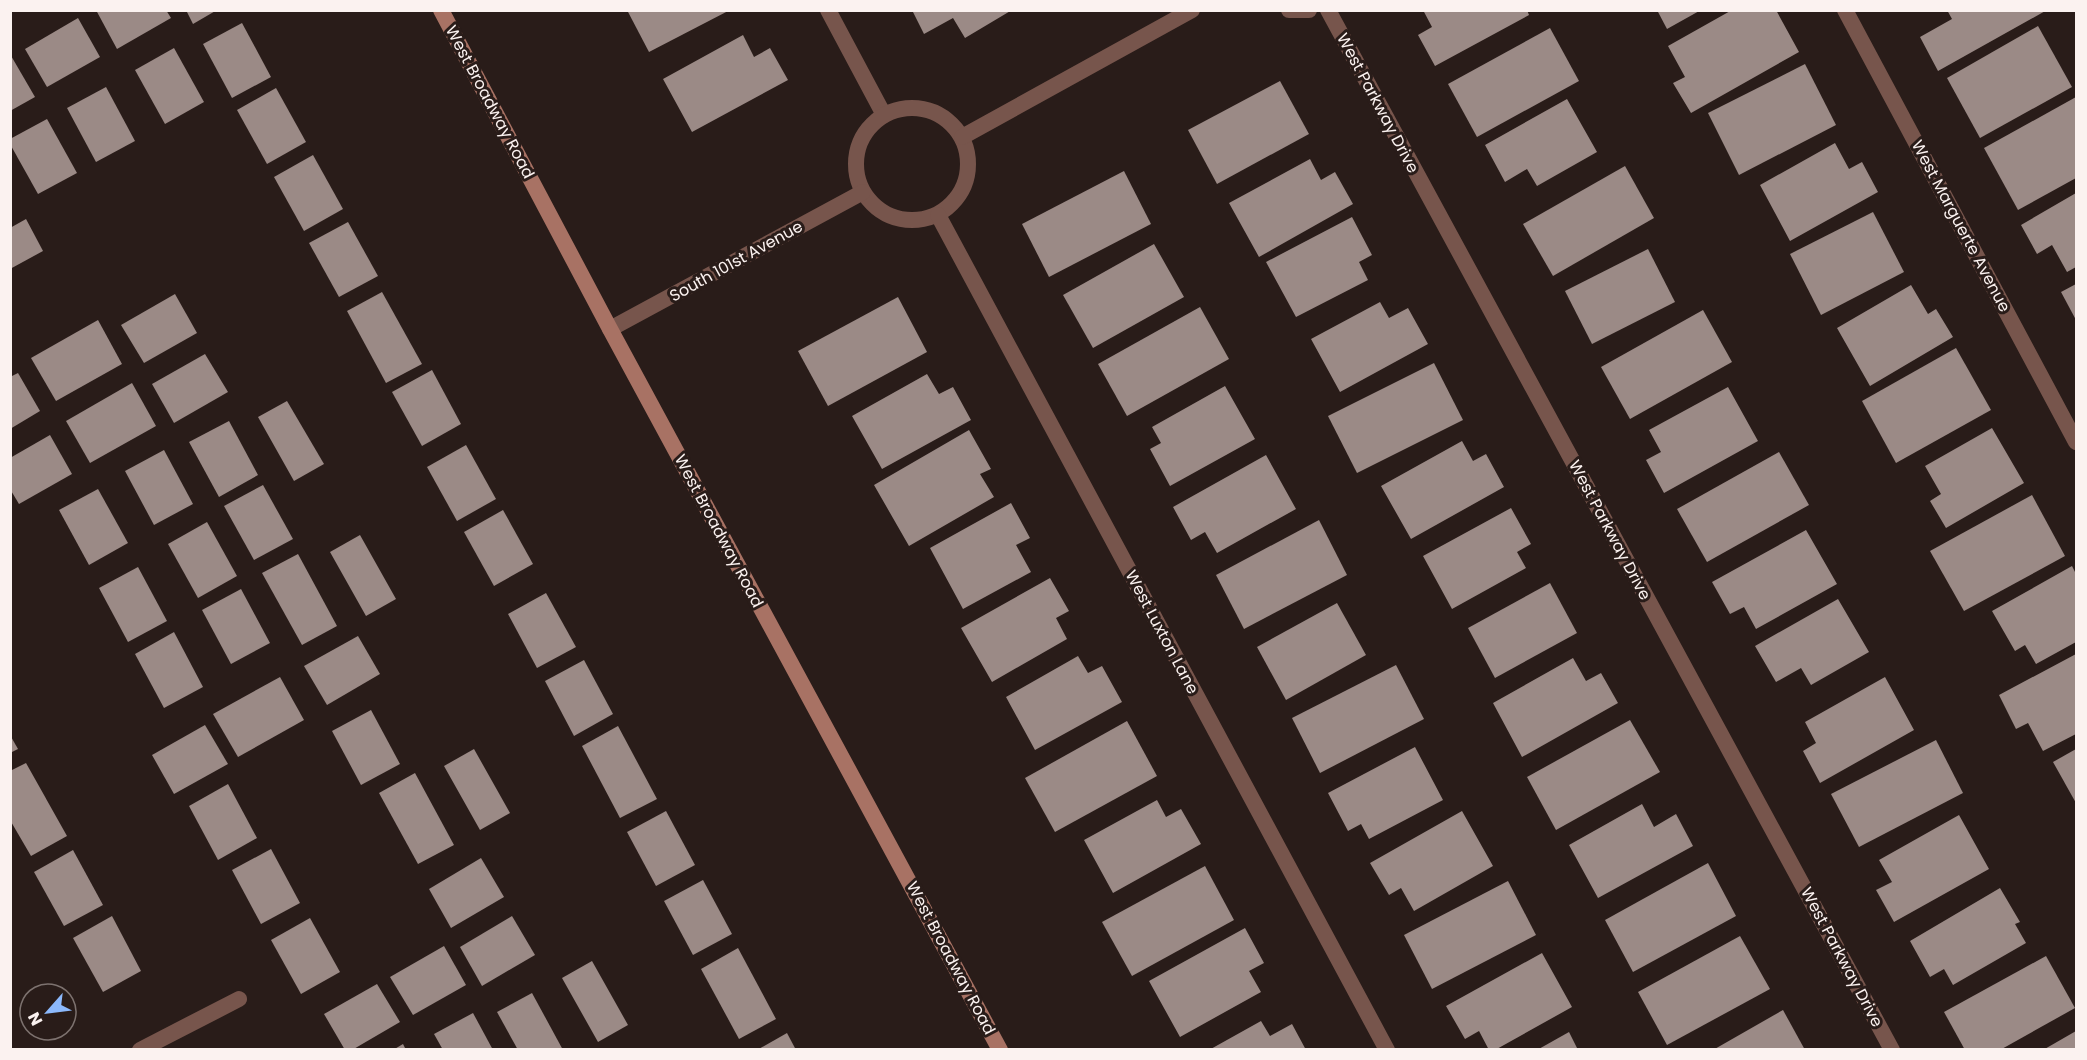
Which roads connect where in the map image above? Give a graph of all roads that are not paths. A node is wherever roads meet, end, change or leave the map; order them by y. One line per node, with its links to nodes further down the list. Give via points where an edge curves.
1 (441, 10): 12 (main road, West Broadway Road)
2 (828, 10): 8 (street)
3 (1192, 10): 9 (street)
4 (1290, 10): 5 (street)
5 (1309, 10)
6 (1328, 10): 18 (street, West Parkway Drive)
7 (1845, 10): 13 (street, West Marguerte Avenue)
8 (884, 115): 9 (street, via 901,109 936,112); 10 (street, via 860,141 856,176)
9 (962, 137): 11 (street, via 968,151 966,182 950,207)
10 (862, 192): 11 (street, via 882,213 896,219 924,220); 12 (street, South 101st Avenue)
11 (938, 215): 17 (street, West Luxton Lane)
12 (610, 329): 16 (main road, West Broadway Road)
13 (2076, 442)
14 (239, 999): 15 (street)
15 (140, 1050)
16 (1000, 1050)
17 (1387, 1050)
18 (1892, 1050)

